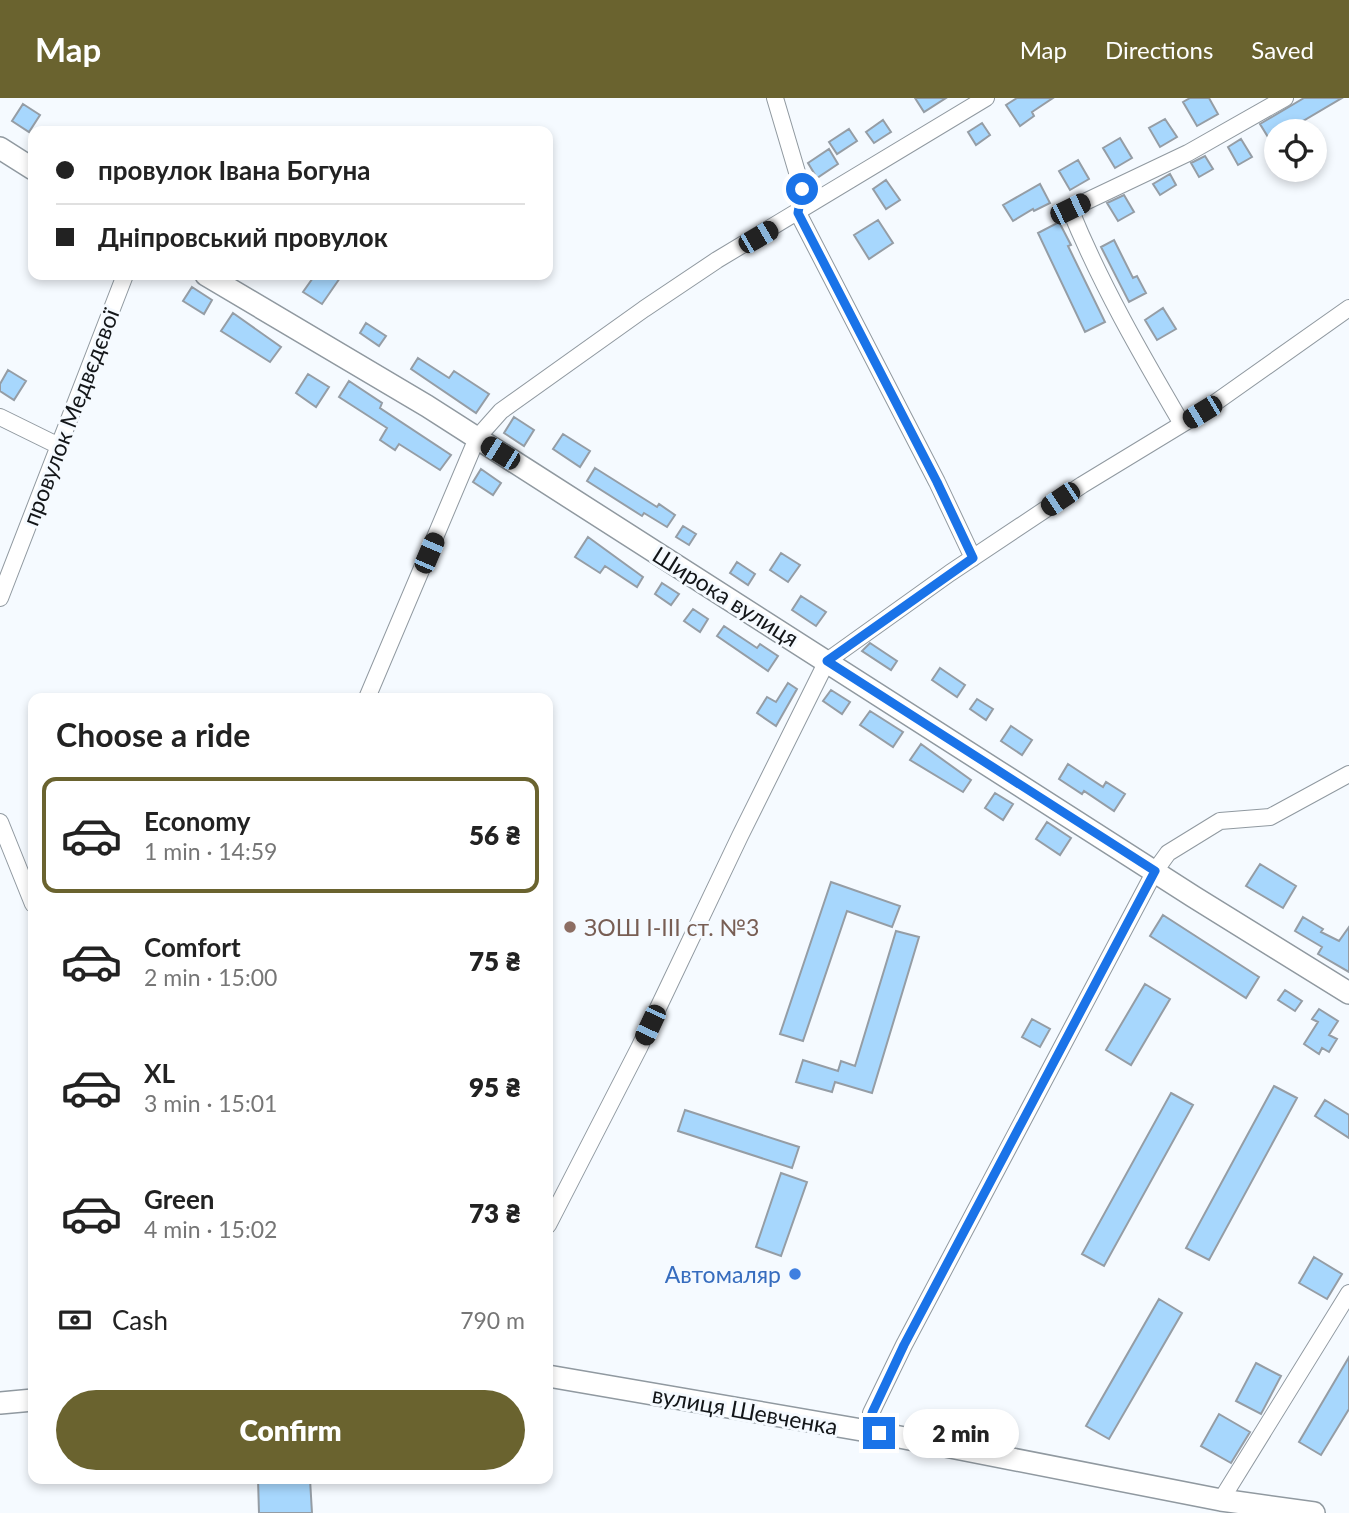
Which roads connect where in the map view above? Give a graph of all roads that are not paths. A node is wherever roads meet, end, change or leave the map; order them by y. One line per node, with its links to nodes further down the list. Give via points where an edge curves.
1 (775, 98): 6 (street, via 802,189)
2 (986, 98): 6 (street)
3 (1284, 98): 11 (street, via 1188,153 1070,209 1137,349)
4 (0, 148): 5 (street)
5 (28, 166)
6 (798, 213): 12 (street, via 644,309 501,411); 14 (street)
7 (123, 280): 13 (street, провулок Медвєдєвої)
8 (214, 280): 12 (street, Широка вулиця)
9 (1349, 308): 11 (street)
10 (0, 417): 13 (street)
11 (1182, 425): 14 (street)
12 (477, 438): 16 (street, Широка вулиця); 17 (street)
13 (59, 446): 15 (street, провулок Медвєдєвої)
14 (973, 558): 16 (street)
15 (0, 598)
16 (827, 661): 20 (street, Широка вулиця); 23 (street)
17 (369, 693)
18 (1349, 774): 20 (street, via 1270,817 1220,821 1168,853)
19 (0, 822): 21 (street)
20 (1155, 871): 22 (street, Широка вулиця); 28 (street, via 904,1345 872,1413)
21 (28, 892)
22 (1349, 993)
23 (553, 1215)
24 (1349, 1293): 29 (street)
25 (553, 1377): 28 (street, вулиця Шевченка)
26 (28, 1400): 27 (street)
27 (0, 1403)
28 (879, 1433): 29 (street, вулиця Шевченка)
29 (1221, 1500): 30 (street, вулиця Шевченка)
30 (1314, 1513)

